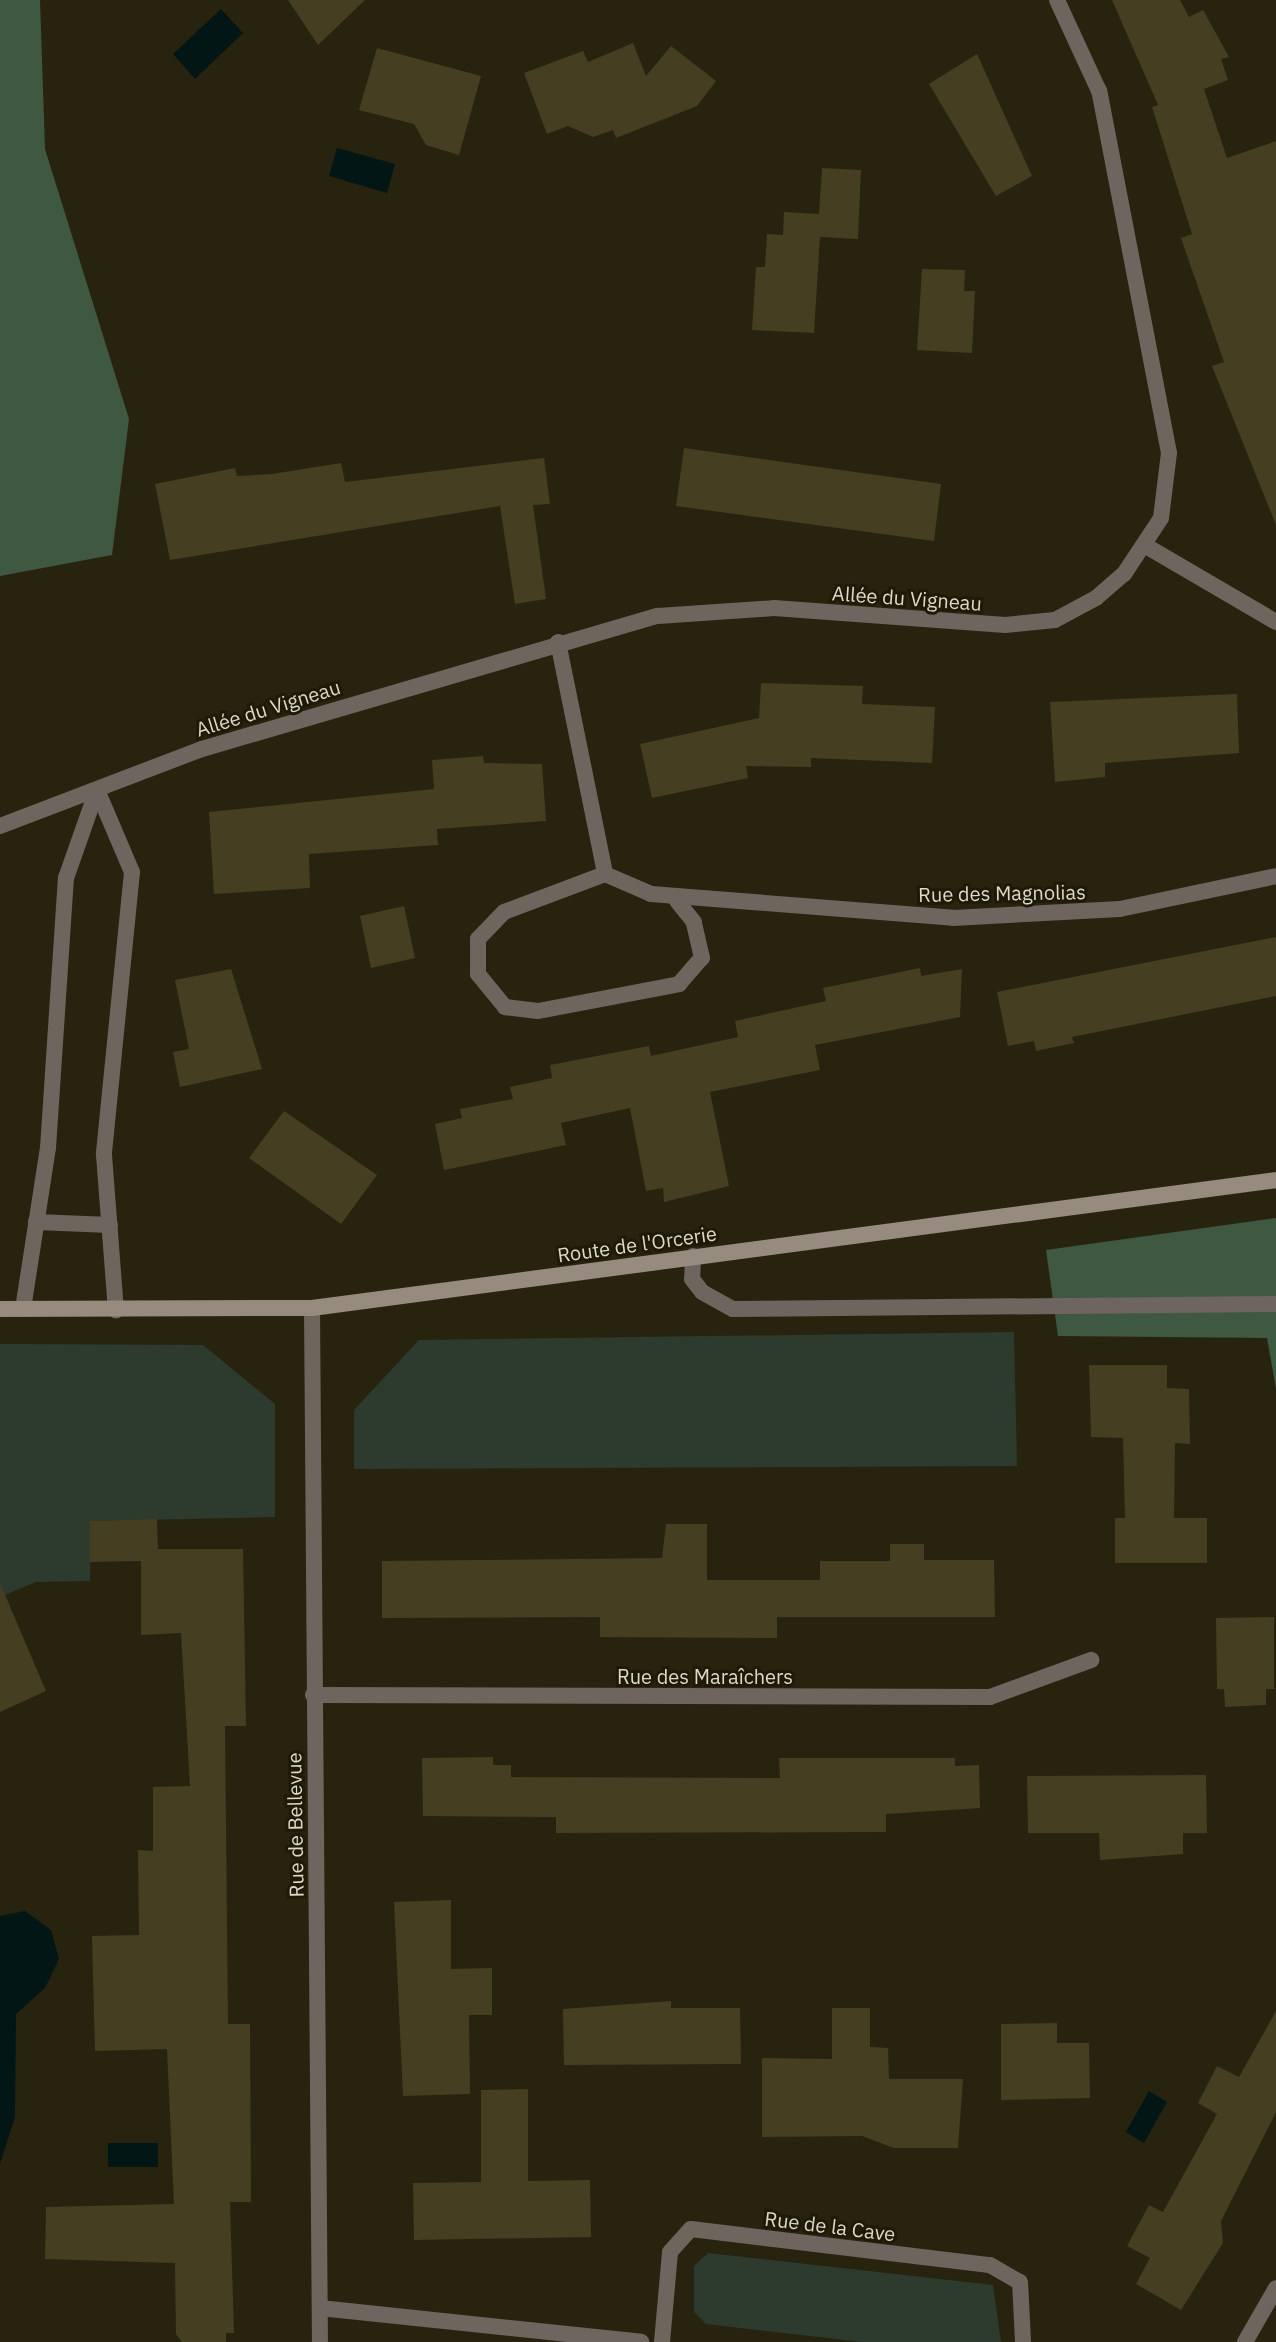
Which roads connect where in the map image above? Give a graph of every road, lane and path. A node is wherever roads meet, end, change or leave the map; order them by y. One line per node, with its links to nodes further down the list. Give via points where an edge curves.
1 (1057, 0): 2 (street, Allée du Vigneau, via 1099,91 1169,453 1161,518)
2 (1146, 546): 3 (street); 4 (street, Allée du Vigneau, via 1096,598 1055,620 1005,625 708,609)
3 (1276, 622)
4 (558, 642): 5 (street, Allée du Vigneau, via 202,749); 7 (street)
5 (97, 790): 6 (street, Allée du Vigneau); 11 (street, via 66,878); 12 (street, via 132,872 104,1155)
6 (0, 826)
7 (605, 874): 9 (street, Rue des Magnolias); 9 (street, via 504,912 478,939 478,974 505,1007 538,1011 679,984 702,958 694,922)
8 (1276, 876): 9 (street, Rue des Magnolias, via 1120,909 968,917)
9 (677, 901)
10 (1276, 1180): 13 (street, Route de l'Orcerie)
11 (36, 1222): 12 (street); 17 (street)
12 (110, 1225): 18 (street)
13 (693, 1256): 14 (street, via 692,1279 702,1292 733,1309); 15 (street, Route de l'Orcerie)
14 (1276, 1304)
15 (312, 1308): 18 (street, Route de l'Orcerie); 20 (street, Rue de Bellevue)
16 (0, 1309): 17 (street, Route de l'Orcerie)
17 (23, 1309): 18 (street, Route de l'Orcerie)
18 (116, 1311)
19 (1091, 1660): 20 (street, Rue des Maraîchers, via 990,1697)
20 (313, 1695): 22 (street, Rue de Bellevue)
21 (1276, 2288): 27 (street)
22 (320, 2308): 23 (street, Rue de Bellevue); 24 (street)
23 (320, 2342)
24 (641, 2342)
25 (662, 2342): 26 (street, Rue de la Cave, via 670,2252 691,2229 990,2265 1020,2282)
26 (1023, 2342)
27 (1245, 2342)

